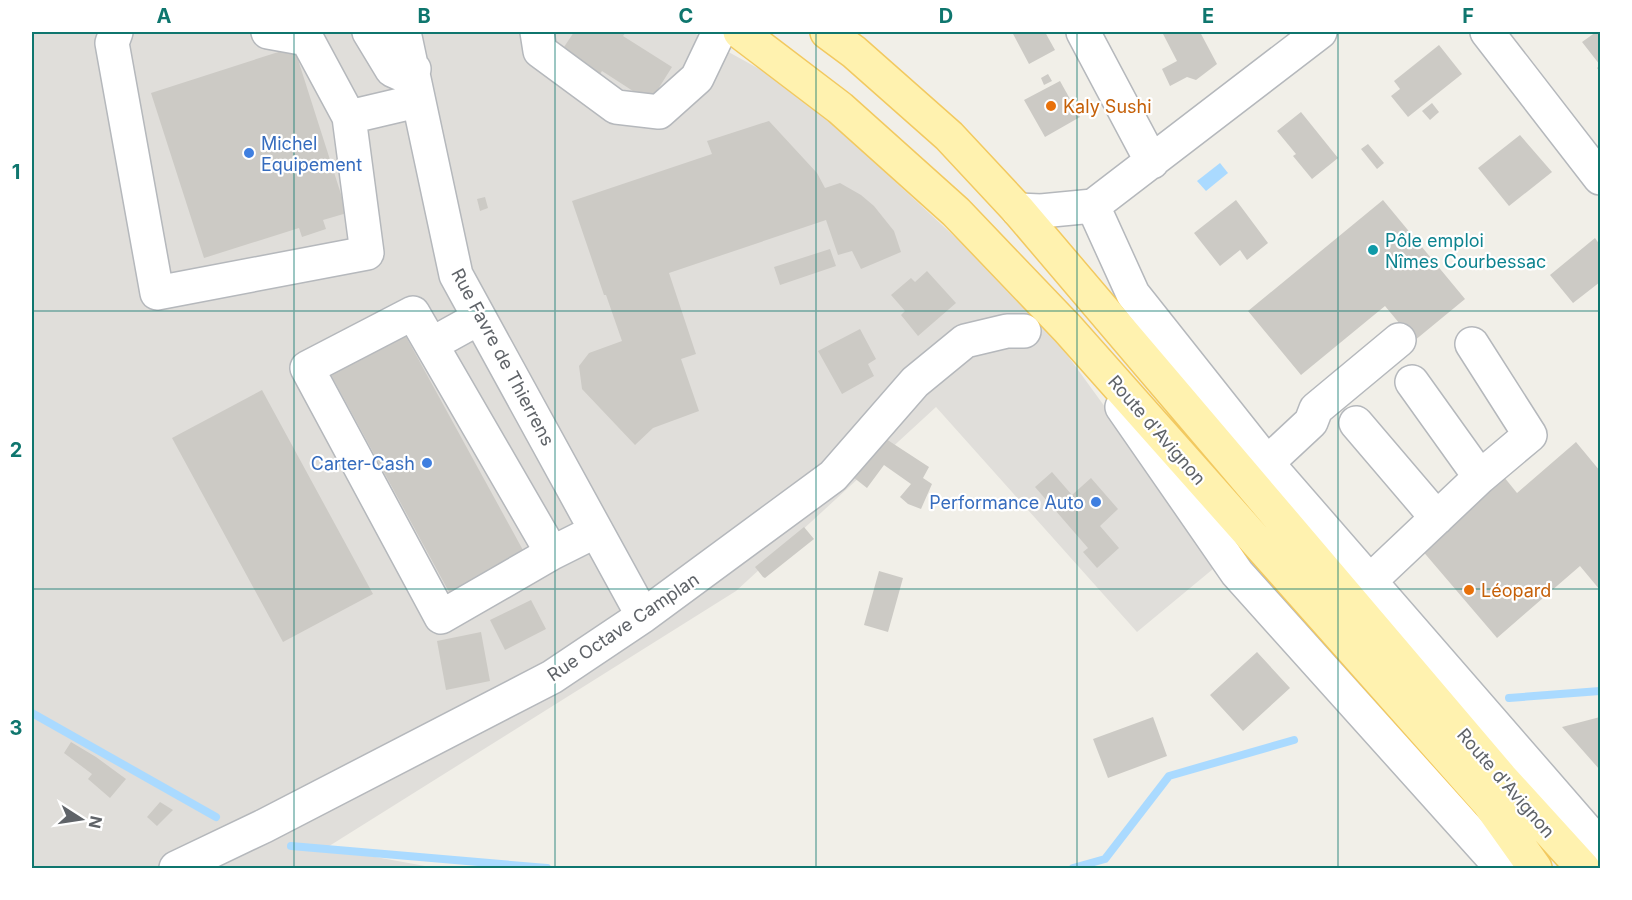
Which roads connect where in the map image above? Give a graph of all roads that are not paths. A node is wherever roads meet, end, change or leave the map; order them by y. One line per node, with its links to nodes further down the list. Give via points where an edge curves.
1 (116, 32): 14 (street, via 112,43 157,293 367,253)
2 (268, 32): 14 (street, via 307,39)
3 (369, 32): 13 (street, via 392,70)
4 (404, 32): 13 (street, Rue Favre de Thierrens)
5 (419, 32): 13 (street, Rue Favre de Thierrens)
6 (537, 32): 7 (street, via 540,51 616,107 659,112 697,78)
7 (719, 32)
8 (740, 32): 20 (main road, Route d'Avignon, via 840,108 956,212)
9 (826, 32): 18 (main road, Route d'Avignon, via 949,136)
10 (1083, 32): 15 (street)
11 (1320, 32): 15 (street)
12 (1487, 32): 16 (street)
13 (415, 90): 14 (street); 19 (street, Rue Favre de Thierrens, via 456,275)
14 (349, 117)
15 (1152, 162): 17 (street)
16 (1600, 178)
17 (1093, 206): 18 (street); 27 (street, via 1133,294)
18 (1018, 210): 38 (main road, Route d'Avignon, via 1501,778)
19 (480, 318): 23 (street); 30 (street, Rue Favre de Thierrens)
20 (1068, 329): 36 (street, via 1237,573); 37 (main road, Route d'Avignon, via 1488,802)
21 (1024, 331): 33 (street, Rue Octave Camplan, via 965,341 915,382 834,476)
22 (1399, 340): 27 (street, via 1316,409 1311,422)
23 (432, 344): 31 (street); 31 (street, via 413,313 307,368 441,617)
24 (1472, 344): 28 (street, via 1530,435)
25 (1412, 382): 28 (street)
26 (1356, 423): 29 (street)
27 (1267, 463): 32 (street)
28 (1480, 477): 29 (street)
29 (1437, 518): 32 (street)
30 (596, 531): 31 (street); 33 (street, Rue Favre de Thierrens)
31 (552, 553)
32 (1370, 581): 34 (street)
33 (643, 616): 35 (street, Rue Octave Camplan, via 552,677)
34 (1600, 846)
35 (176, 868)
36 (1502, 868)
37 (1535, 868)
38 (1583, 868)

